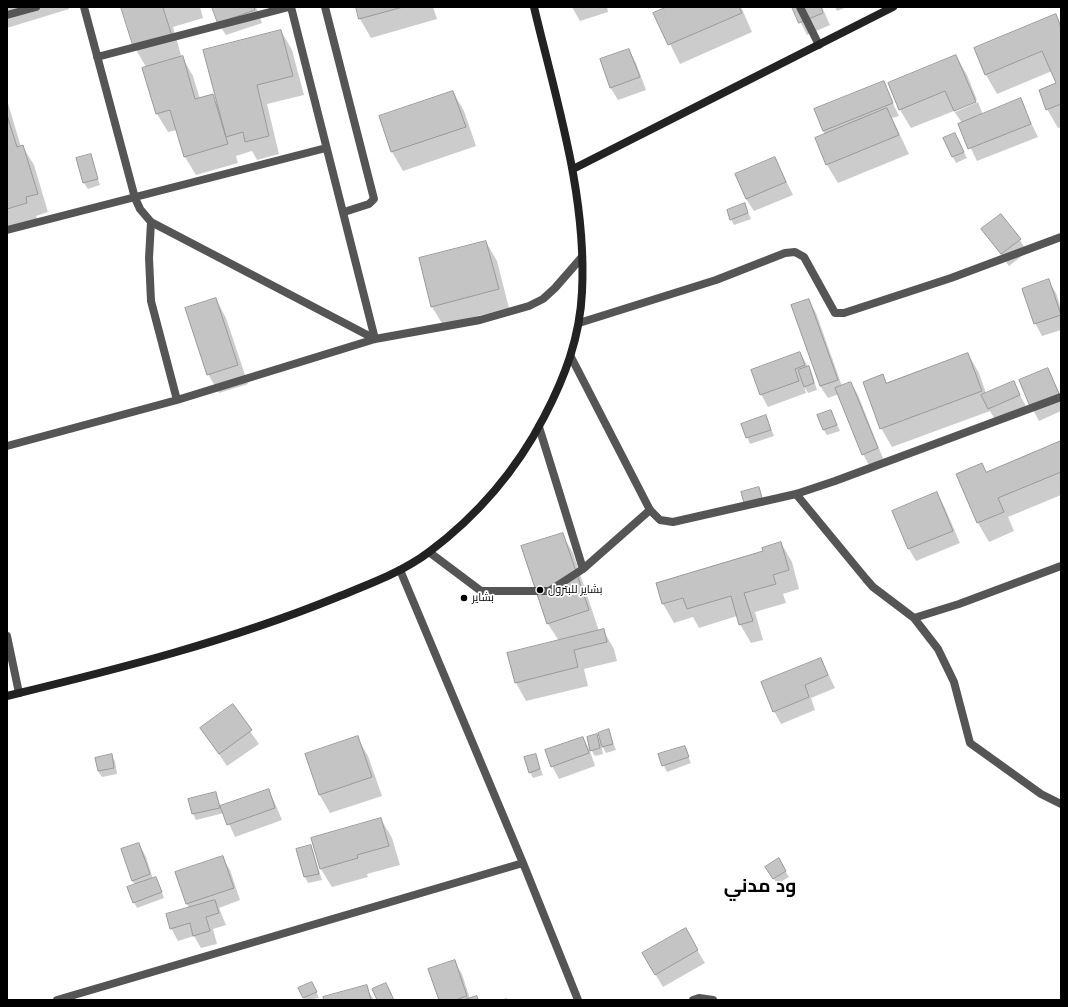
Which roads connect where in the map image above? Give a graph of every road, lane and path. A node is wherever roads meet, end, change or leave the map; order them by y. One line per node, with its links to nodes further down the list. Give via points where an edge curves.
1 (36, 7): 8 (street)
2 (84, 7): 10 (street)
3 (290, 7): 10 (street); 11 (street)
4 (325, 7): 14 (street, via 374,199 369,204)
5 (534, 7): 12 (main road)
6 (800, 7): 9 (street)
7 (893, 7): 9 (main road)
8 (7, 15)
9 (819, 44): 12 (main road)
10 (97, 57): 13 (street)
11 (326, 148): 13 (street); 14 (street)
12 (573, 169): 18 (main road, via 579,204)
13 (135, 198): 15 (street); 16 (street)
14 (344, 212): 20 (street)
15 (151, 222): 20 (street); 23 (street, via 151,301)
16 (7, 230)
17 (1061, 237): 19 (street, via 951,278 844,313 835,313 804,257 796,252 785,253 716,280)
18 (582, 257): 19 (main road, via 582,292); 20 (street, via 555,288 529,306 480,320)
19 (578, 323): 21 (main road)
20 (375, 339): 23 (street)
21 (571, 357): 24 (main road, via 556,395); 27 (street)
22 (1061, 397): 26 (street)
23 (177, 400): 25 (street)
24 (539, 427): 28 (main road, via 519,460 496,490 465,522); 31 (street)
25 (7, 446)
26 (796, 494): 27 (street, via 674,522 660,520); 32 (street, via 873,587)
27 (650, 510): 31 (street)
28 (429, 552): 30 (main road); 31 (street, via 481,591 549,592)
29 (1061, 566): 32 (street)
30 (400, 570): 34 (main road, via 292,616); 37 (street)
31 (583, 570)
32 (914, 618): 36 (street, via 946,664 954,682 970,743 1041,794)
33 (7, 636): 34 (street)
34 (19, 693): 35 (main road)
35 (7, 696)
36 (1061, 804)
37 (523, 863): 38 (street); 39 (street)
38 (57, 1000)
39 (578, 1000)
40 (693, 1000): 41 (street)
41 (713, 1000)

